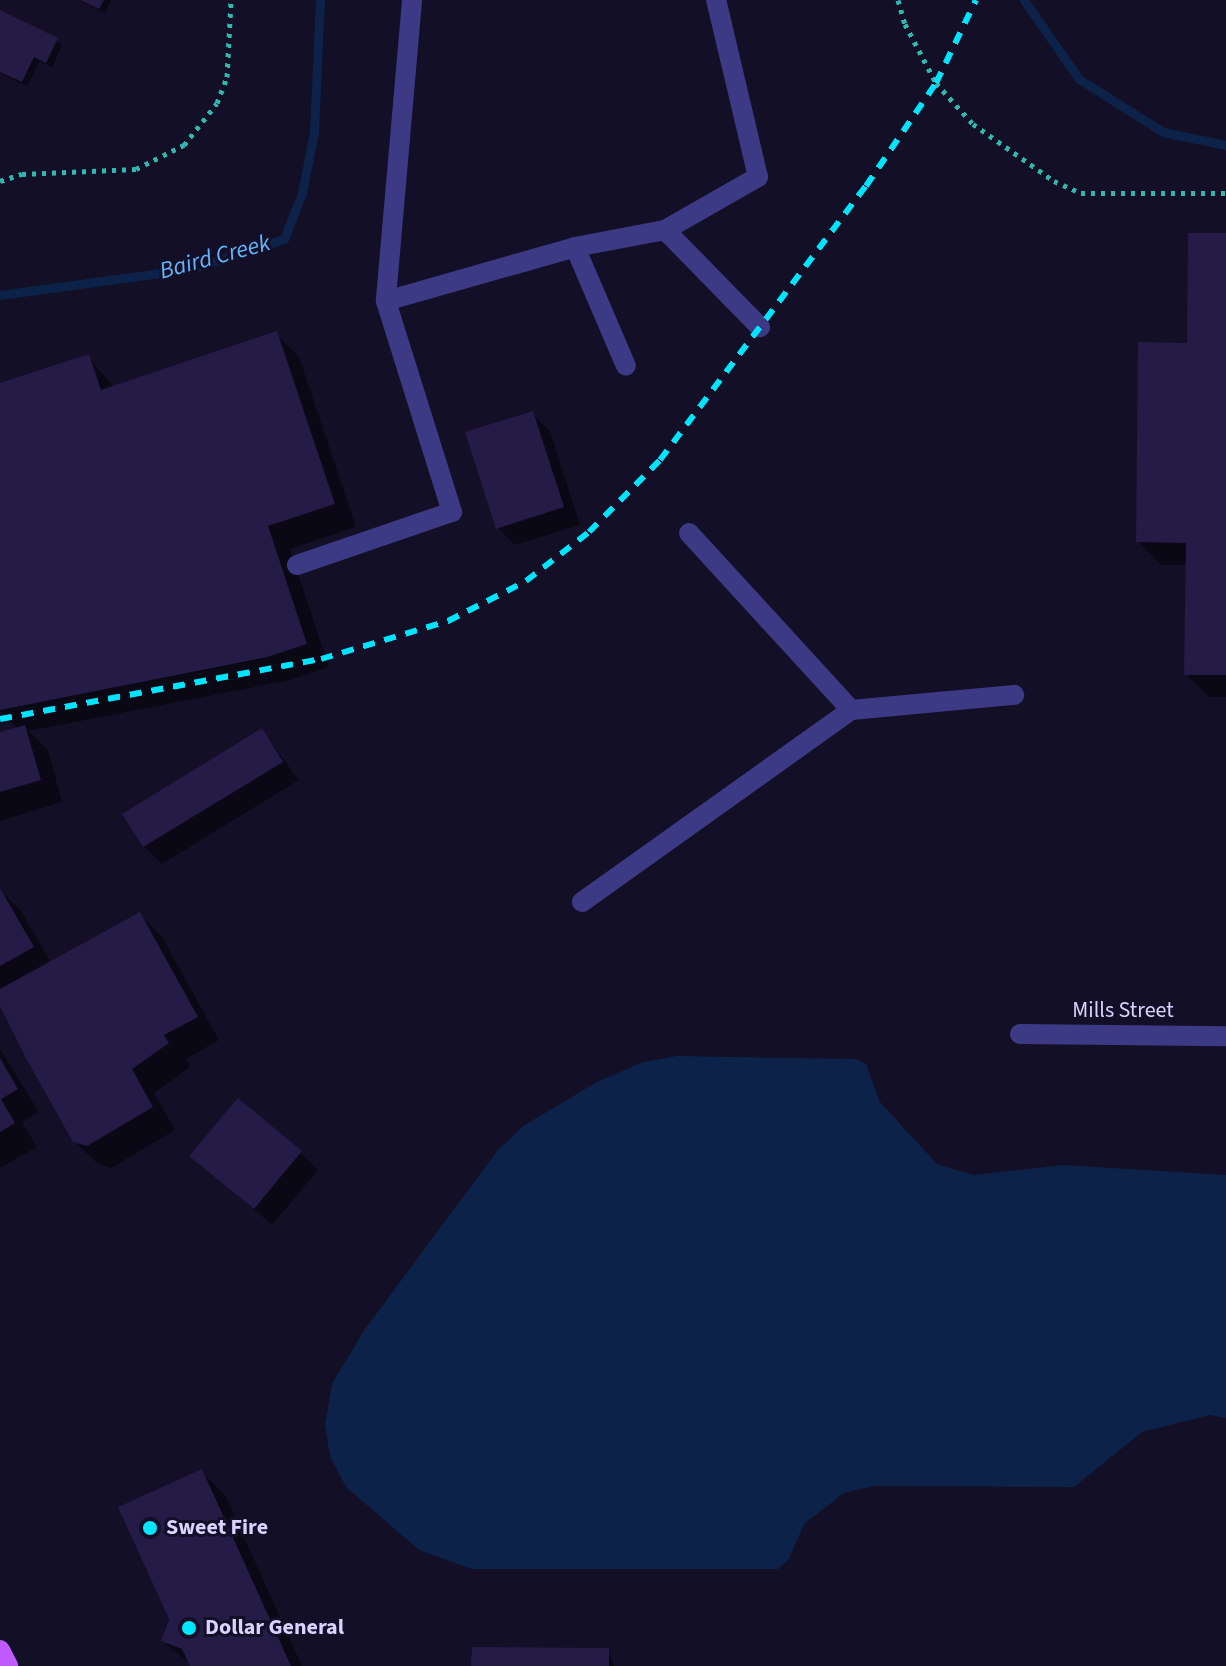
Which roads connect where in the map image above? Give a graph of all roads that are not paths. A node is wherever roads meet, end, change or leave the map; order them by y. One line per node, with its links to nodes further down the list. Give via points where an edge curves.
1 (716, 0): 3 (street, via 758,177)
2 (412, 1): 5 (street)
3 (665, 230): 4 (street); 6 (street)
4 (575, 247): 5 (street); 7 (street)
5 (386, 301): 9 (street, via 452,512)
6 (760, 327)
7 (626, 366)
8 (689, 533): 11 (street)
9 (297, 565)
10 (1014, 695): 11 (street)
11 (851, 710): 12 (street)
12 (582, 902)
13 (1020, 1034): 14 (street, Mills Street)
14 (1226, 1036)
15 (0, 1650): 16 (main road)
16 (8, 1666)

